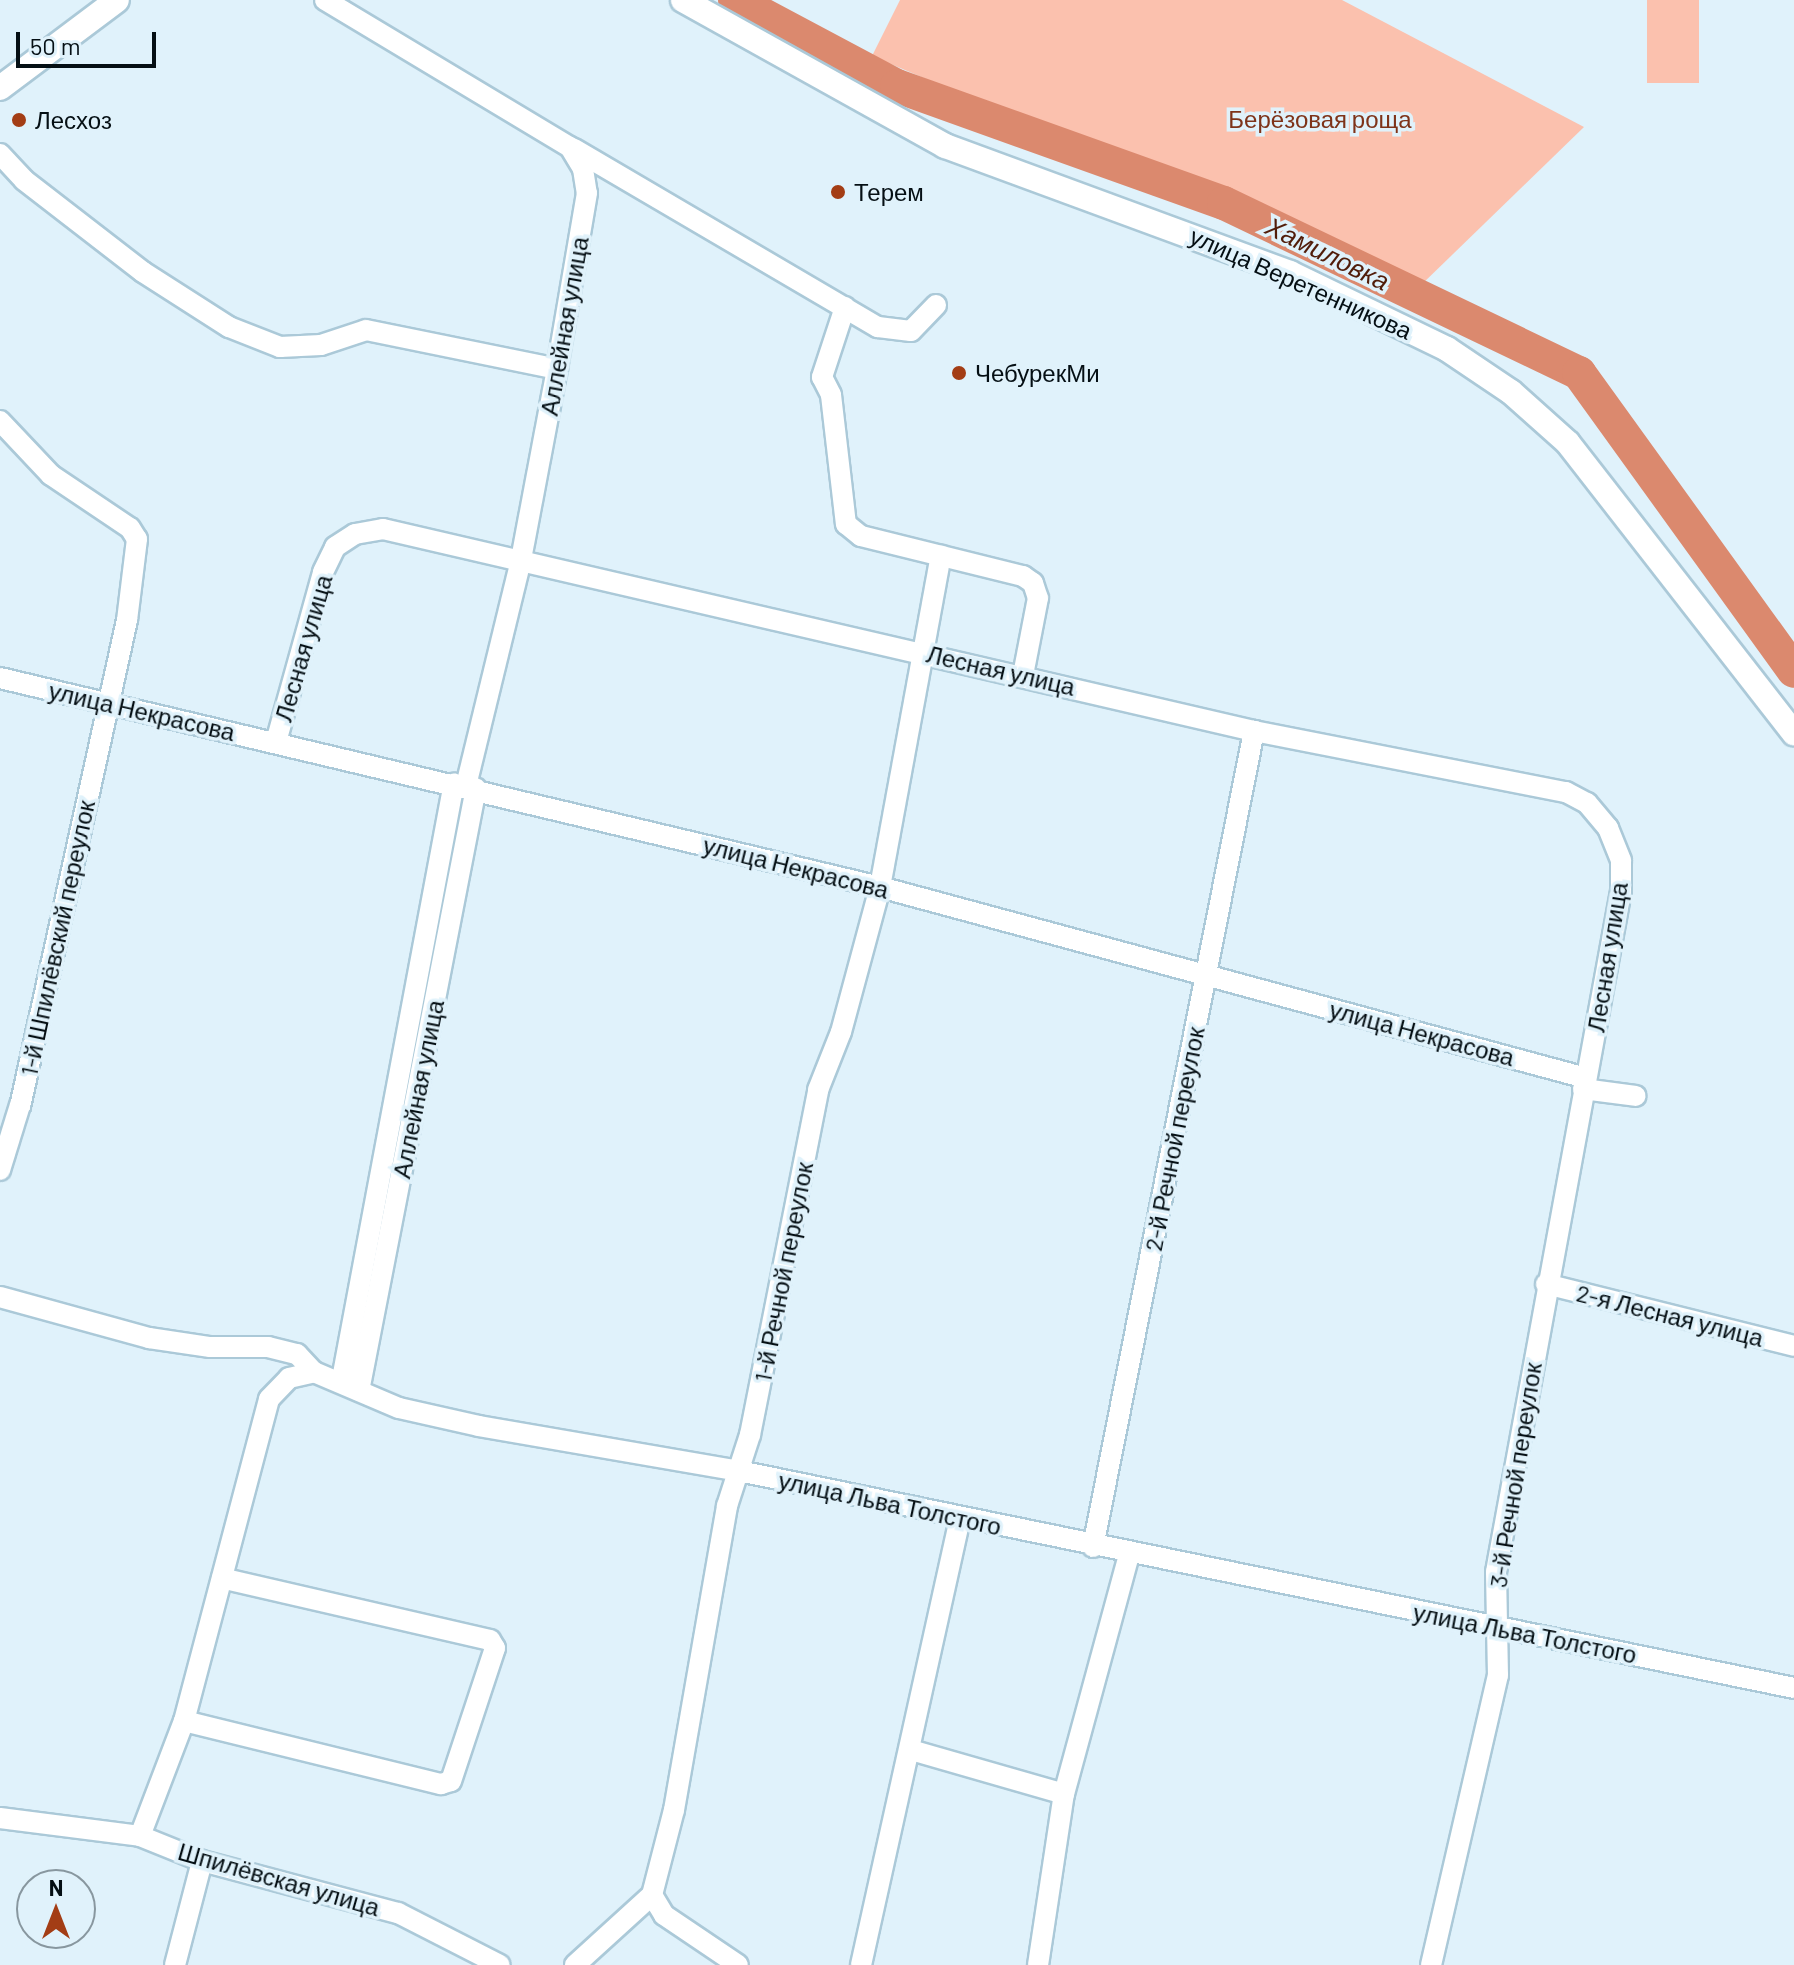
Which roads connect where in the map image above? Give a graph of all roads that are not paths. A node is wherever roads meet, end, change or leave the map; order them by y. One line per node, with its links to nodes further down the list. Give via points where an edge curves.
1 (117, 0): 4 (main road)
2 (325, 0): 5 (street)
3 (697, 4): 18 (main road, улица Веретенникова, via 945,146 1290,273 1460,357 1511,392 1568,443)
4 (0, 88)
5 (570, 147): 8 (street); 9 (street, Аллейная улица, via 583,169 587,193)
6 (0, 154): 9 (street, via 24,180 143,272 229,327 267,342 300,348 366,330)
7 (936, 305): 8 (street, via 911,331 878,327)
8 (845, 307): 11 (street, via 822,377 831,395 846,524 861,536)
9 (557, 369): 12 (street, Аллейная улица)
10 (0, 421): 16 (street, 1-й Шпилёвский переулок, via 51,475 130,528 137,539)
11 (941, 556): 13 (street, 1-й Речной переулок); 14 (street, via 1033,583 1038,598)
12 (521, 560): 13 (street, Лесная улица); 19 (street, Лесная улица, via 383,529 355,534 335,547 323,572); 20 (street, Аллейная улица)
13 (923, 651): 14 (street, Лесная улица); 21 (street, 1-й Речной переулок)
14 (1023, 675): 17 (street, Лесная улица)
15 (0, 678): 16 (street, улица Некрасова)
16 (108, 704): 19 (street, улица Некрасова); 25 (street, 1-й Шпилёвский переулок, via 20,1105)
17 (1254, 731): 22 (street, 2-й Речной переулок); 23 (street, Лесная улица, via 1538,777 1587,803 1608,828 1621,861 1621,891)
18 (1794, 733)
19 (276, 742): 20 (street, улица Некрасова)
20 (466, 786): 21 (street, улица Некрасова); 30 (street, Аллейная улица); 31 (street, Аллейная улица)
21 (880, 887): 22 (street, улица Некрасова); 32 (street, 1-й Речной переулок, via 841,1032 818,1090)
22 (1207, 974): 23 (street, улица Некрасова); 34 (street, 2-й Речной переулок)
23 (1585, 1083): 24 (street, улица Некрасова); 26 (street, 3-й Речной переулок)
24 (1636, 1096)
25 (0, 1170)
26 (1546, 1284): 28 (street, 2-я Лесная улица); 37 (street, 3-й Речной переулок, via 1496,1572)
27 (0, 1297): 29 (street, улица Льва Толстого, via 149,1338 210,1347 268,1347 297,1354)
28 (1794, 1346)
29 (314, 1372): 30 (street, улица Льва Толстого); 36 (street, via 289,1378 269,1399)
30 (342, 1379): 31 (street, улица Льва Толстого)
31 (359, 1391): 32 (street, улица Льва Толстого, via 399,1408 479,1426)
32 (739, 1471): 33 (street, улица Льва Толстого); 45 (street, 1-й Речной переулок, via 727,1506 674,1810)
33 (960, 1519): 34 (street, улица Льва Толстого); 40 (street)
34 (1093, 1547): 35 (street, улица Льва Толстого)
35 (1129, 1554): 37 (street, улица Льва Толстого); 41 (street)
36 (222, 1578): 39 (street); 39 (street, via 490,1640 495,1648 451,1781 441,1784)
37 (1498, 1627): 38 (street, улица Льва Толстого); 52 (street, 3-й Речной переулок, via 1498,1675)
38 (1794, 1688)
39 (184, 1721): 43 (street)
40 (911, 1750): 41 (street); 50 (street)
41 (1064, 1794): 51 (street)
42 (0, 1818): 43 (street, Шпилёвская улица)
43 (140, 1836): 44 (street, Шпилёвская улица)
44 (202, 1861): 46 (street); 47 (street, Шпилёвская улица, via 398,1913)
45 (652, 1895): 48 (street); 49 (street, via 664,1915)
46 (175, 1965)
47 (500, 1965)
48 (575, 1965)
49 (738, 1965)
50 (861, 1965)
51 (1038, 1965)
52 (1431, 1965)

